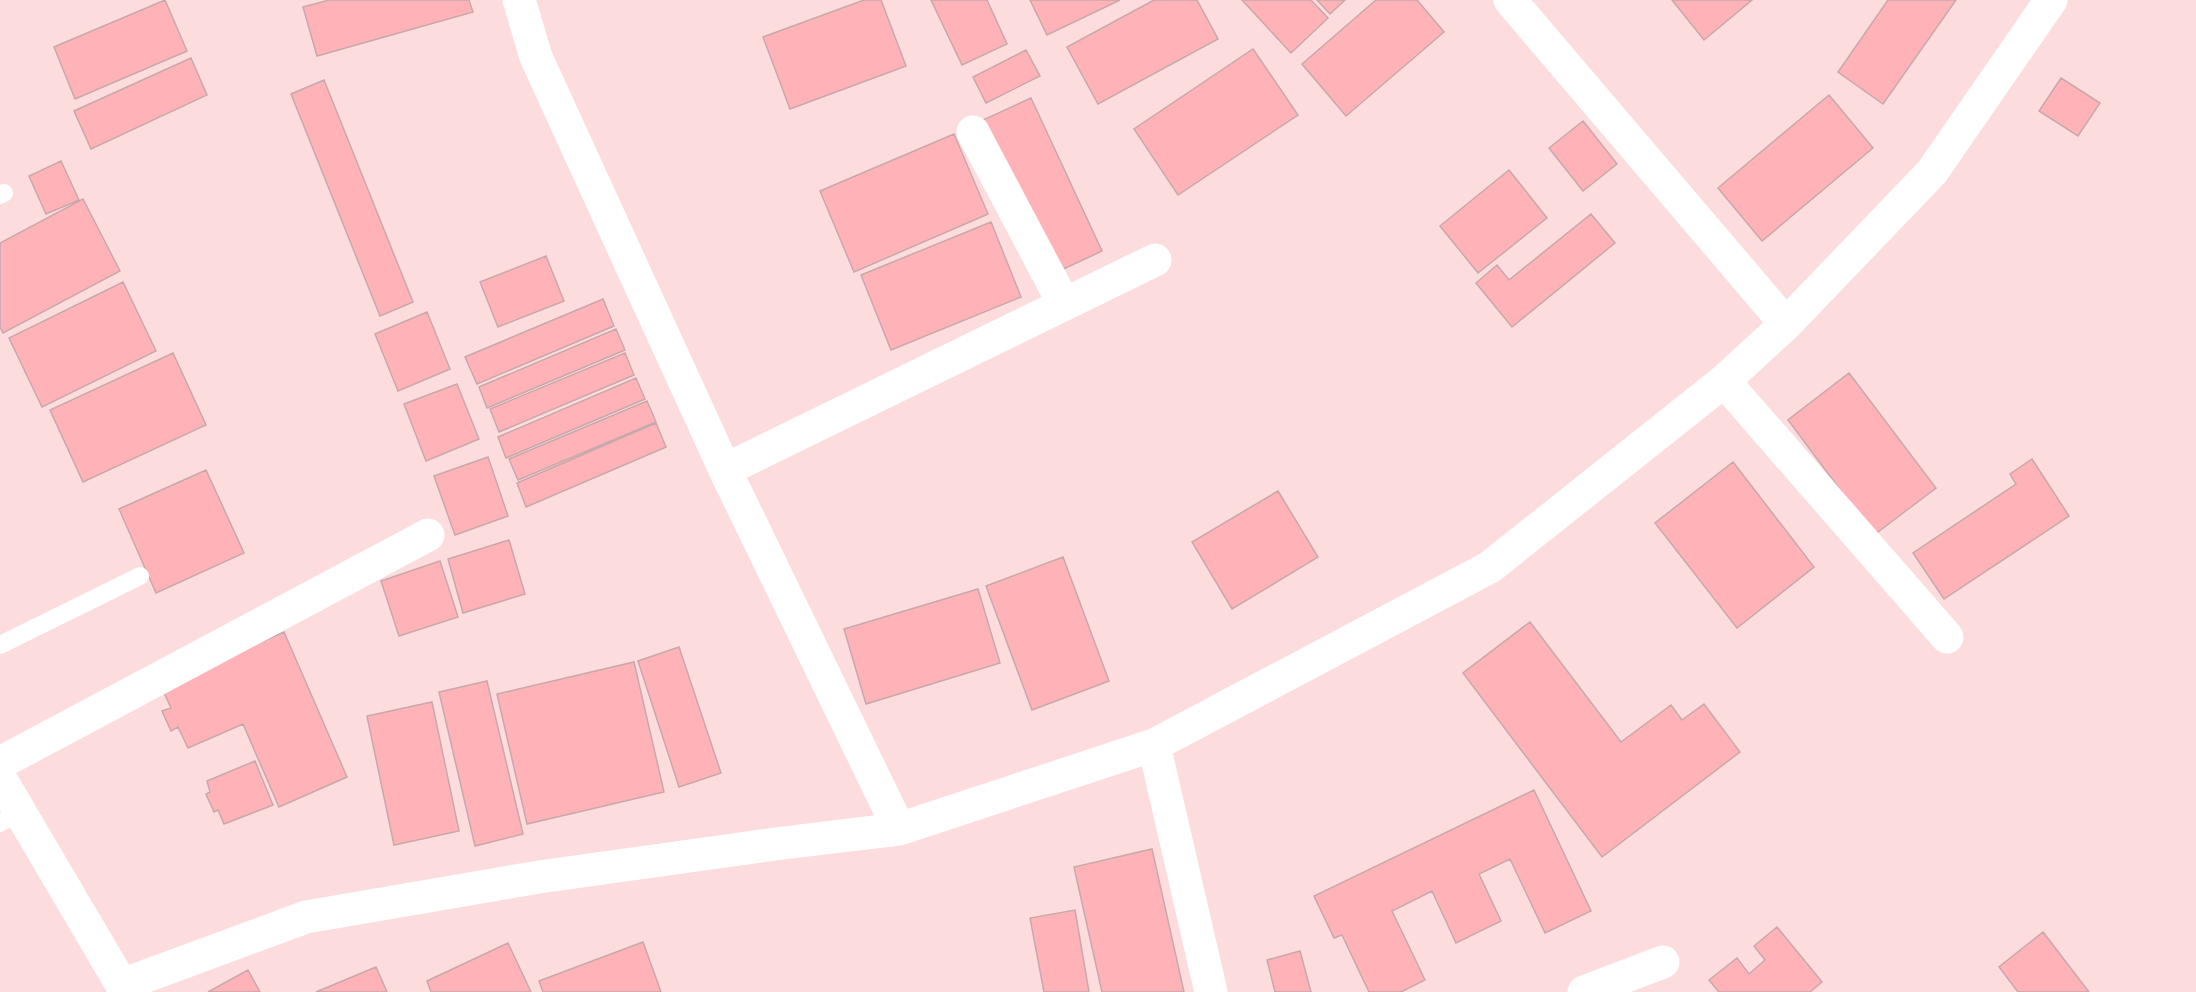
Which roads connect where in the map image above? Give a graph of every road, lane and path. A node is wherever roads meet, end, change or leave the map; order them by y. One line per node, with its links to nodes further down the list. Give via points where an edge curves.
1 (519, 0): 9 (street, via 536,57)
2 (1510, 0): 7 (street)
3 (2051, 0): 7 (street, via 1932,172)
4 (974, 132): 6 (street)
5 (1155, 260): 6 (street)
6 (1064, 304): 9 (street)
7 (1786, 324): 8 (street)
8 (1724, 381): 12 (street); 14 (street, via 1490,567)
9 (725, 470): 18 (street)
10 (428, 535): 15 (street)
11 (140, 576): 13 (lane)
12 (1947, 637)
13 (0, 645)
14 (1154, 745): 18 (street); 21 (street)
15 (0, 763)
16 (0, 778): 17 (street)
17 (10, 817): 20 (street)
18 (899, 829): 20 (street, via 539,877 306,917)
19 (1663, 962): 22 (street)
20 (124, 988)
21 (1211, 992)
22 (1584, 992)

